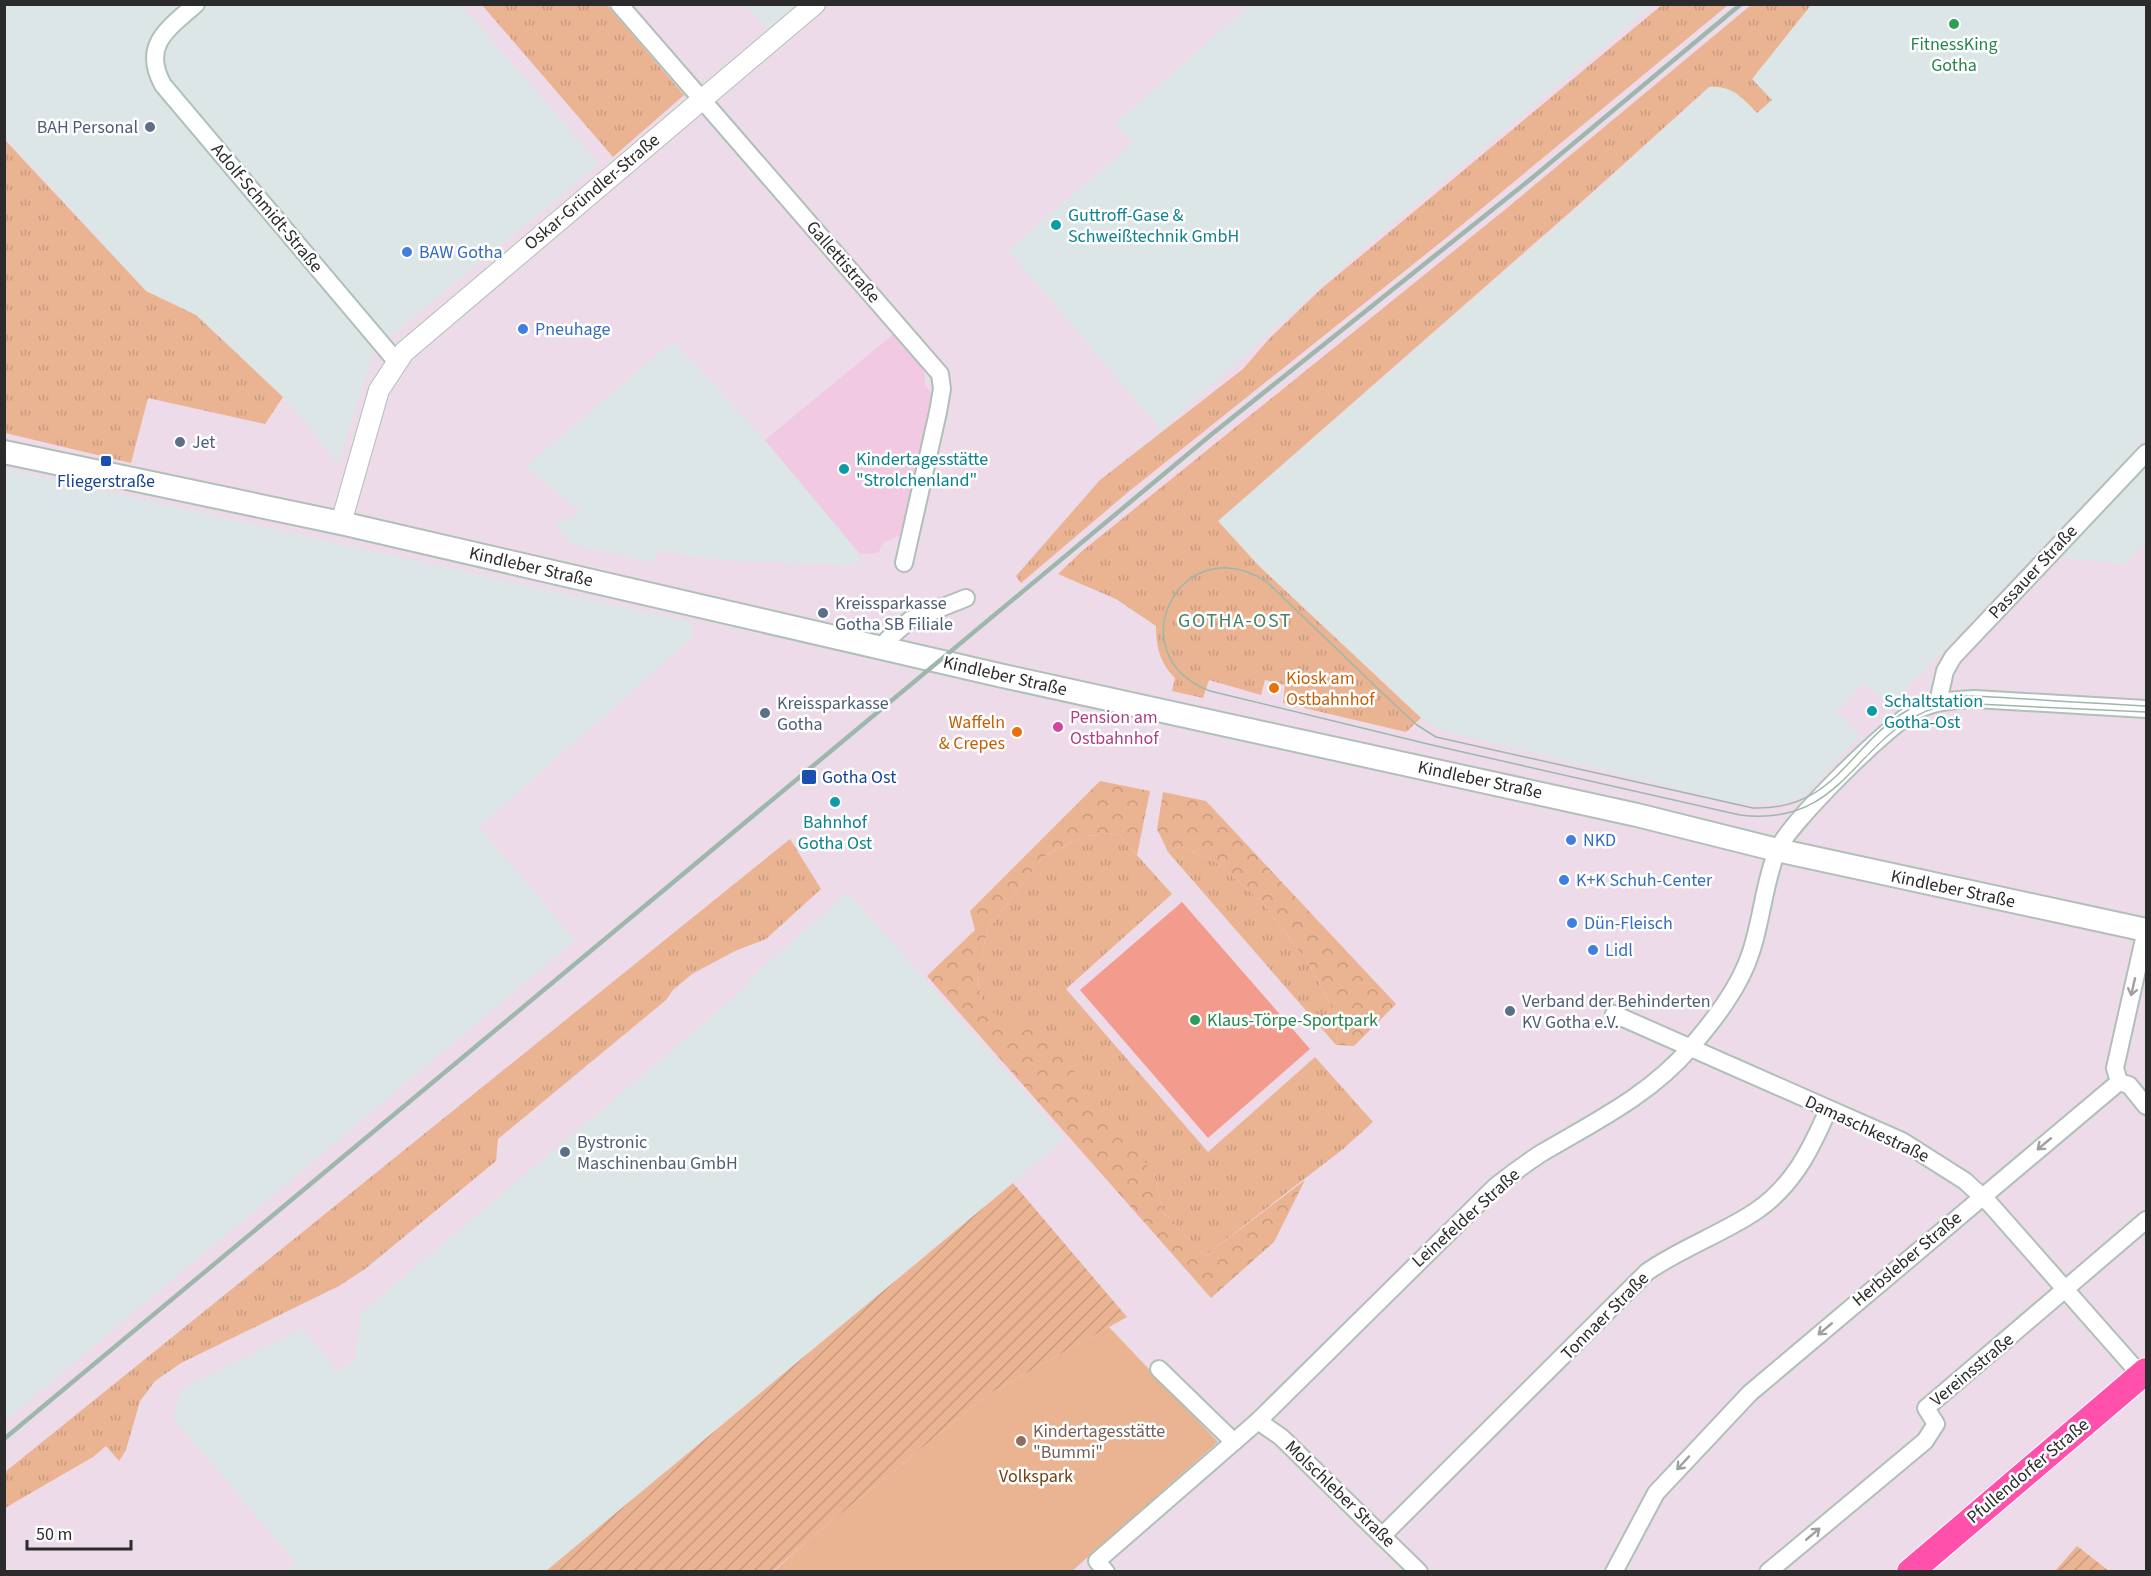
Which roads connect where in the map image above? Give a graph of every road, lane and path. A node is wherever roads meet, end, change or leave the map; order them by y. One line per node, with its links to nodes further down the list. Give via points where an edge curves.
1 (196, 4): 5 (street, Adolf-Schmidt-Straße, via 155,47 153,61 163,85)
2 (619, 4): 4 (street, Gallettistraße)
3 (815, 4): 4 (street, Oskar-Gründler-Straße)
4 (701, 100): 5 (street, Oskar-Gründler-Straße); 9 (street, Gallettistraße, via 939,374 942,389 938,412)
5 (396, 361): 8 (street, Oskar-Gründler-Straße, via 380,390)
6 (4, 452): 8 (main road, Kindleber Straße)
7 (2146, 453): 12 (street, Passauer Straße, via 1953,657 1941,683)
8 (340, 524): 14 (main road, Kindleber Straße, via 1003,676 1637,814)
9 (904, 563)
10 (966, 598): 11 (street, via 910,620)
11 (887, 640)
12 (1938, 702): 13 (street, via 1975,699); 14 (street, via 1918,709 1888,729 1809,810)
13 (2146, 709)
14 (1777, 850): 15 (main road, Kindleber Straße); 17 (street, Leinefelder Straße, via 1751,954 1729,996)
15 (2146, 930): 18 (street, one-way to 18, via 2115,1068)
16 (1614, 1014): 17 (street, Damaschkestraße)
17 (1690, 1048): 20 (street, Damaschkestraße); 26 (street, Leinefelder Straße, via 1658,1081 1629,1103 1537,1156 1496,1186)
18 (2119, 1082): 19 (street, via 2130,1085); 21 (street, Herbsleber Straße, one-way to 21)
19 (2146, 1106)
20 (1828, 1110): 21 (street, Damaschkestraße, via 1902,1141); 28 (street, Tonnaer Straße, via 1809,1153 1774,1196 1756,1211 1647,1272)
21 (1982, 1196): 23 (street, Damaschkestraße); 31 (street, Herbsleber Straße, one-way to 31, via 1749,1393 1656,1493)
22 (2146, 1220): 23 (street, Vereinsstraße)
23 (2066, 1289): 25 (street, Damaschkestraße); 32 (street, Vereinsstraße, one-way to 23, via 1925,1441 1936,1424 1926,1408)
24 (1159, 1369): 27 (street)
25 (2144, 1377): 33 (main road, Pfullendorfer Straße)
26 (1258, 1421): 27 (street, Leinefelder Straße); 28 (street, Molschleber Straße, via 1281,1437)
27 (1234, 1442): 29 (street, Leinefelder Straße)
28 (1382, 1536): 30 (street, Molschleber Straße)
29 (1102, 1566)
30 (1419, 1572)
31 (1614, 1572)
32 (1768, 1572)
33 (1910, 1572)

